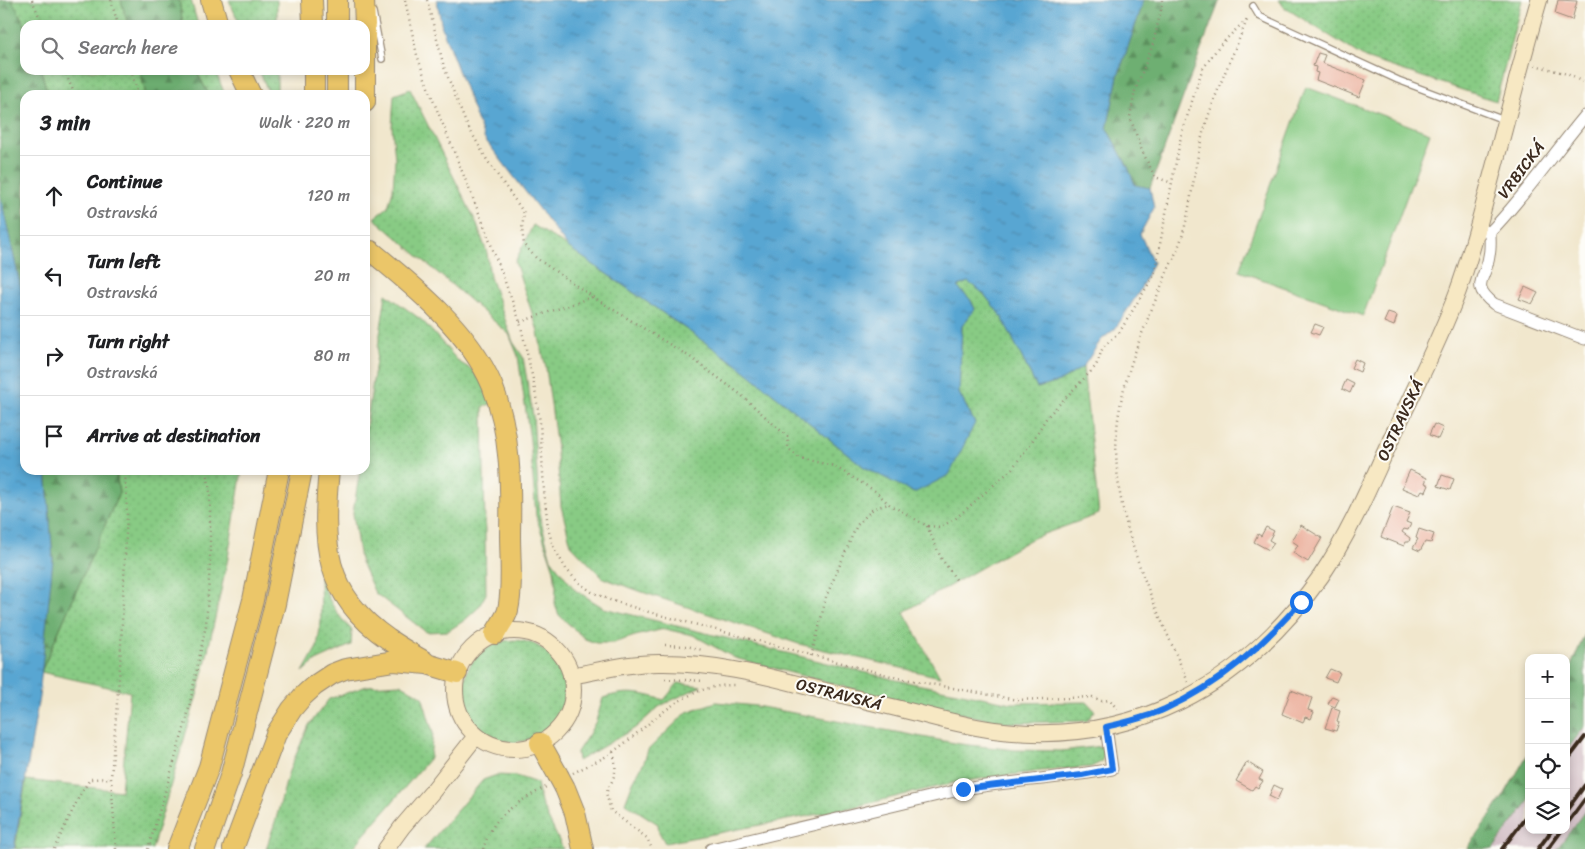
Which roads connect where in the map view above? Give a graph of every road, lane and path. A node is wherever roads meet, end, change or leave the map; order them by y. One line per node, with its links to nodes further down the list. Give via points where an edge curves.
1 (32, 0): 12 (path)
2 (111, 0): 13 (path)
3 (211, 0): 14 (highway)
4 (312, 0): 15 (highway)
5 (336, 0): 16 (highway)
6 (405, 0): 39 (path, via 429,90)
7 (427, 0): 38 (path, via 444,67 465,121 487,160 524,213 524,245 536,258)
8 (1162, 0): 35 (path, via 1153,44 1135,91 1130,117 1154,178)
9 (1539, 0): 19 (main road, OSTRAVSKÁ)
10 (1253, 6): 11 (path); 34 (lane, via 1259,16 1380,72)
11 (1248, 18): 35 (path, via 1219,46 1202,70 1181,136); 56 (path, via 1204,132 1181,239 1124,385 1116,435 1119,491 1126,527)
12 (41, 20)
13 (117, 20)
14 (217, 20)
15 (313, 20)
16 (337, 20)
17 (370, 21): 18 (lane)
18 (382, 59)
19 (1522, 61): 26 (path, via 1567,74); 34 (main road, OSTRAVSKÁ)
20 (66, 75): 27 (path)
21 (132, 75): 28 (path)
22 (241, 75): 29 (highway)
23 (314, 75): 30 (highway)
24 (338, 75): 31 (highway)
25 (365, 75): 32 (highway)
26 (1585, 83)
27 (73, 90)
28 (137, 90)
29 (249, 90)
30 (314, 90)
31 (337, 90)
32 (365, 90)
33 (1585, 116): 36 (street, VRBICKÁ, via 1507,215)
34 (1506, 120): 36 (main road, OSTRAVSKÁ)
35 (1172, 183): 47 (path, via 1154,275 1119,333 1102,347 1096,366 1047,417 1011,470 956,518 941,527)
36 (1484, 231): 40 (street, via 1490,257 1480,286 1484,296 1494,304); 59 (main road, OSTRAVSKÁ, via 1358,510 1322,574 1301,602 1230,671 1166,709)
37 (371, 251): 49 (highway, via 415,287 455,329 486,373 499,404 507,445 511,495 508,612)
38 (593, 297): 39 (path); 46 (path, via 690,357 740,394 788,437 788,448 799,458 834,466 875,490)
39 (520, 322): 50 (path, via 540,422 548,528 553,546 578,582 610,600)
40 (1585, 339)
41 (125, 475): 64 (path, via 127,512 120,666)
42 (208, 475): 68 (path, via 210,564 206,626 186,722)
43 (278, 475): 69 (highway, via 253,600 209,767)
44 (301, 475): 70 (highway, via 273,613 231,774)
45 (328, 475): 51 (highway, via 326,538 330,563 338,583 350,604 370,626)
46 (889, 504): 47 (path); 50 (path, via 874,508 857,525 826,597)
47 (927, 526): 48 (path, via 941,558)
48 (956, 581)
49 (495, 634): 52 (main road, via 474,646); 53 (main road, via 517,631 538,636 563,656)
50 (810, 656): 58 (path, via 899,678 1018,700 1092,697)
51 (427, 664): 52 (highway); 71 (highway, via 394,661 345,669 326,678 303,696 276,734)
52 (457, 673): 60 (main road, via 454,690 457,708)
53 (572, 676): 59 (main road, OSTRAVSKÁ, via 630,664 697,665 766,676 962,725 1049,733); 61 (main road, via 573,694 569,711 554,732)
54 (658, 678): 55 (path)
55 (707, 681)
56 (1188, 683)
57 (739, 685): 62 (path, via 723,685 694,694 666,709)
58 (1102, 701)
59 (1106, 727): 76 (street, via 1112,769 963,789)
60 (476, 736): 61 (main road, via 507,749); 72 (main road)
61 (540, 743): 74 (highway, via 570,800)
62 (613, 752): 63 (path); 75 (path, via 617,765 606,793 611,811 647,838)
63 (579, 770)
64 (111, 778): 66 (path, via 90,779); 67 (path)
65 (540, 790): 73 (path, via 498,820)
66 (54, 849)
67 (116, 849)
68 (148, 849)
69 (177, 849)
70 (204, 849)
71 (233, 849)
72 (386, 849)
73 (483, 849)
74 (583, 849)
75 (652, 849)
76 (711, 849)

